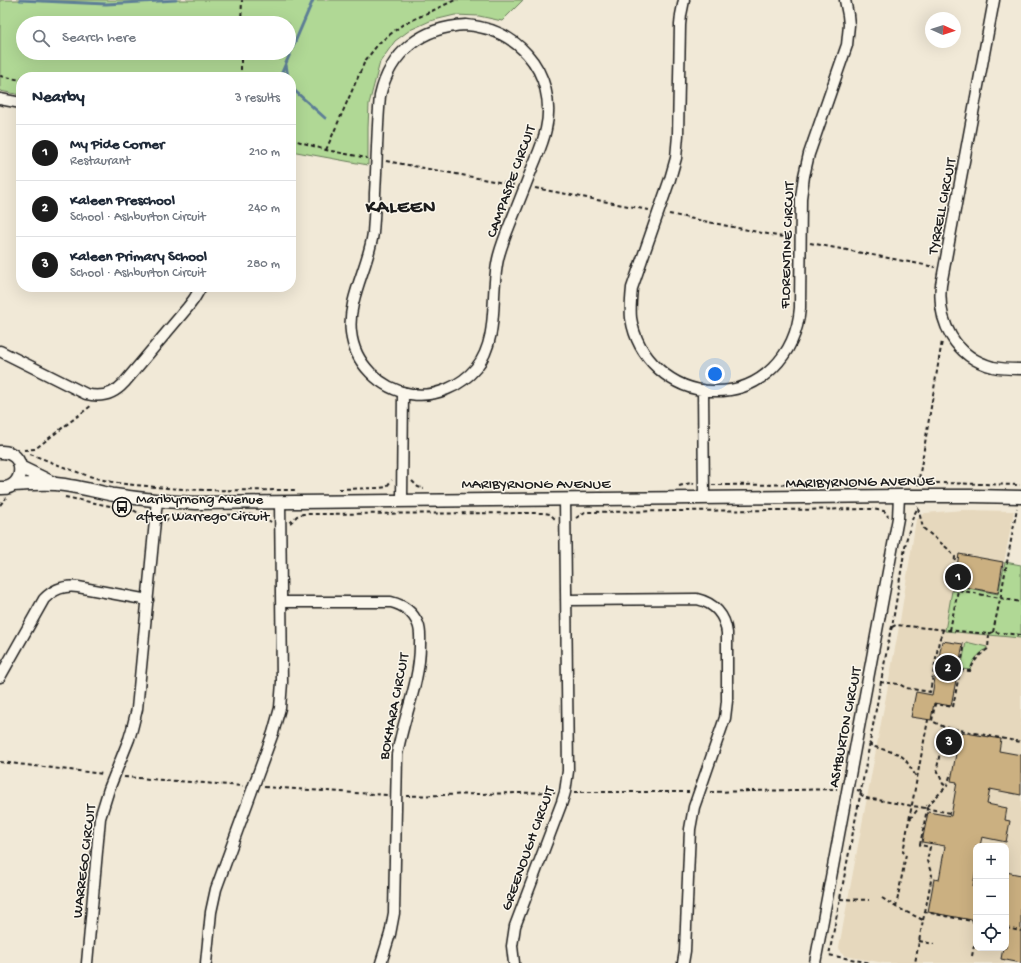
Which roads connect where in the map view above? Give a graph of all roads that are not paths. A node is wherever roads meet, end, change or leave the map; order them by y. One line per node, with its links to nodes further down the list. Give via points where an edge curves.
1 (684, 0): 9 (street, FLORENTINE CIRCUIT, via 680,15 677,146 673,169 632,288 630,308 633,327 645,355 674,381)
2 (844, 0): 9 (street, FLORENTINE CIRCUIT, via 849,25 847,46 806,165 802,187 799,317 794,336 786,353 762,377 731,390)
3 (994, 0): 8 (street, TYRRELL CIRCUIT, via 940,298 941,311 950,336 968,355 984,364)
4 (0, 99): 5 (street)
5 (16, 102)
6 (198, 292): 7 (street, via 124,383 115,391 104,395 92,396 81,392)
7 (0, 351)
8 (1021, 369)
9 (703, 390): 17 (street)
10 (403, 392): 10 (street, CAMPASPE CIRCUIT, via 379,381 366,369 354,346 350,328 351,311 373,234 380,96 386,76 396,59 418,38 436,30 476,26 496,32 514,42 528,55 544,82 548,101 548,121 543,141 497,263 490,336 485,354 469,375 447,390 425,394); 20 (street)
11 (0, 452): 12 (street, via 13,455)
12 (20, 467): 13 (street, MARIBYRNONG AVENUE); 14 (street, via 19,477)
13 (54, 484): 14 (street, MARIBYRNONG AVENUE); 19 (street, MARIBYRNONG AVENUE)
14 (4, 489)
15 (899, 496): 16 (street, MARIBYRNONG AVENUE, via 917,502 1006,490); 17 (street, MARIBYRNONG AVENUE); 31 (street, ASHBURTON CIRCUIT, via 898,518)
16 (1021, 497)
17 (704, 498): 18 (street, MARIBYRNONG AVENUE)
18 (565, 499): 20 (street, MARIBYRNONG AVENUE); 23 (street, GREENOUGH CIRCUIT)
19 (157, 500): 21 (street, MARIBYRNONG AVENUE, via 196,503); 22 (street, WARREGO CIRCUIT)
20 (402, 500): 21 (street, MARIBYRNONG AVENUE)
21 (280, 502): 24 (street)
22 (148, 600): 25 (street, via 78,587 67,586 57,589 41,604); 26 (street, WARREGO CIRCUIT, via 137,709 100,818)
23 (566, 600): 29 (street, GREENOUGH CIRCUIT, via 568,771 558,812 515,926 512,946); 30 (street, via 697,599 714,606 726,627 727,709 694,807 689,834)
24 (282, 602): 27 (street, via 280,708 274,733 216,889); 28 (street, BOKHARA CIRCUIT, via 391,602 412,613 420,630 419,665 399,743 396,768 394,913)
25 (0, 676)
26 (87, 963)
27 (206, 963)
28 (381, 963)
29 (514, 963)
30 (683, 963)
31 (815, 963)

